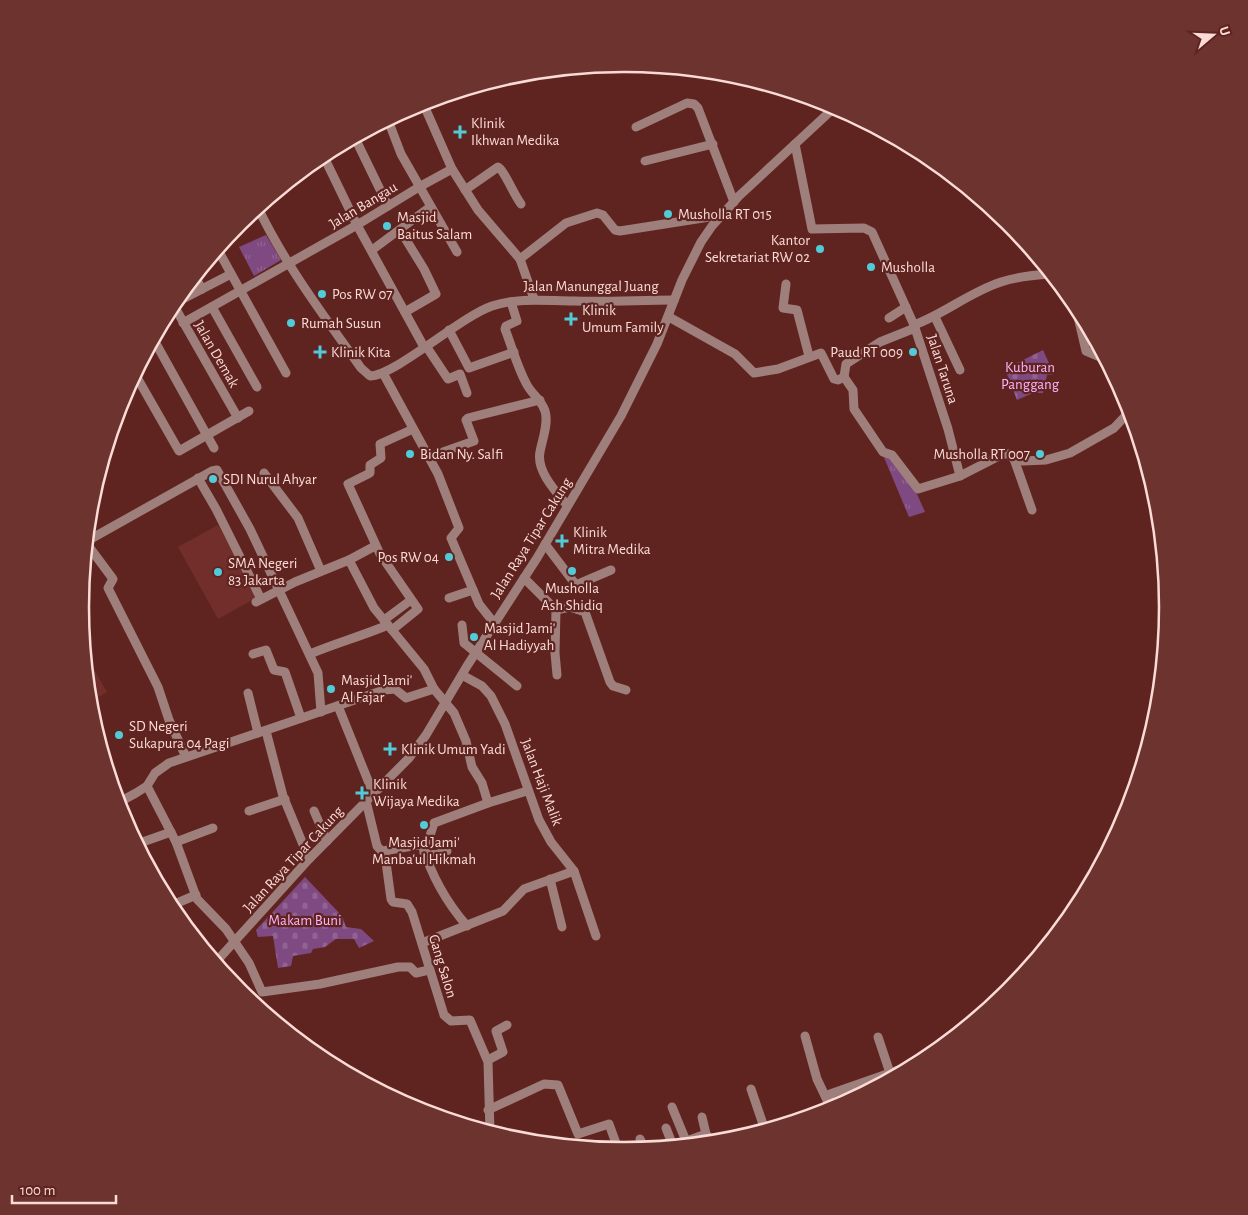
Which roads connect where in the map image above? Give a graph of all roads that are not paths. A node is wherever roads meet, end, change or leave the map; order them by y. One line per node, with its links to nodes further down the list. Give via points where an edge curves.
1 (426, 110): 10 (street)
2 (829, 113): 7 (street, Jalan Raya Tipar Cakung)
3 (390, 126): 13 (street)
4 (636, 127): 6 (street, via 690,103 698,108)
5 (358, 143): 17 (street)
6 (713, 144): 8 (street); 15 (street)
7 (795, 144): 11 (street, Jalan Raya Tipar Cakung); 39 (street, Jalan Taruna, via 811,227 816,230 868,229 872,232)
8 (645, 161)
9 (327, 163): 21 (street)
10 (452, 169): 13 (street, Jalan Bangau); 14 (street)
11 (762, 174): 12 (street); 15 (street, Jalan Raya Tipar Cakung)
12 (765, 183)
13 (419, 187): 17 (street, Jalan Bangau); 18 (street)
14 (465, 190): 16 (street, via 498,166); 26 (street)
15 (734, 202): 20 (street, Jalan Raya Tipar Cakung)
16 (521, 204)
17 (388, 206): 21 (street, Jalan Bangau)
18 (430, 207): 22 (street); 24 (street)
19 (261, 214): 27 (street)
20 (722, 215): 26 (street, via 620,231 597,213 566,223); 36 (street, Jalan Raya Tipar Cakung, via 701,242)
21 (358, 225): 23 (street); 27 (street, Jalan Bangau)
22 (400, 230): 23 (street); 41 (street, via 436,294)
23 (372, 250): 41 (street)
24 (458, 252)
25 (221, 256): 28 (street)
26 (520, 259): 35 (street)
27 (288, 264): 33 (street, Jalan Bangau); 56 (street, via 361,368 370,376)
28 (231, 274): 32 (street); 33 (street)
29 (1042, 275): 42 (street, via 1003,281)
30 (199, 284): 32 (street)
31 (786, 284): 53 (street, via 782,305 786,309 797,310)
32 (202, 289): 34 (street)
33 (240, 291): 38 (street, Jalan Bangau); 55 (street)
34 (190, 295)
35 (534, 298): 36 (street, Jalan Manunggal Juang); 37 (street, Jalan Manunggal Juang)
36 (674, 300): 43 (street, Jalan Raya Tipar Cakung)
37 (511, 302): 47 (street, Jalan Manunggal Juang, via 487,308); 51 (street, via 517,321 505,329)
38 (212, 306): 45 (street, Jalan Bangau); 59 (street)
39 (906, 307): 44 (street); 46 (street, Jalan Taruna)
40 (178, 312): 45 (street, Jalan Demak)
41 (405, 312): 50 (street)
42 (935, 317): 46 (street); 54 (street)
43 (669, 318): 53 (street, via 735,354 754,373 778,369); 73 (street, Jalan Raya Tipar Cakung, via 625,408)
44 (889, 318)
45 (183, 322): 63 (street, Jalan Demak)
46 (915, 326): 57 (street, via 880,342 846,364); 71 (street, Jalan Taruna)
47 (449, 330): 50 (street, Jalan Manunggal Juang); 51 (street, via 469,368)
48 (1081, 330): 52 (street, via 1086,351)
49 (158, 346): 66 (street)
50 (425, 346): 56 (street, Jalan Manunggal Juang); 60 (street, via 448,379 460,374)
51 (514, 352): 61 (street, via 529,389)
52 (1095, 355)
53 (809, 356): 57 (street, via 820,353 834,379)
54 (960, 370)
55 (286, 373)
56 (384, 373): 65 (street)
57 (844, 377): 71 (street, via 853,390 854,409 883,452 892,455 918,489)
58 (140, 381): 66 (street, via 180,452)
59 (257, 387)
60 (468, 392)
61 (540, 400): 68 (street, via 468,418 474,441); 73 (street, via 546,413 540,459 551,485)
62 (249, 411): 63 (street)
63 (238, 418): 66 (street)
64 (1124, 418): 69 (street, via 1114,428 1070,453 1031,462)
65 (413, 429): 68 (street); 77 (street, via 380,444 381,458 370,464 370,473 348,484)
66 (208, 436): 67 (street)
67 (214, 448)
68 (429, 457): 83 (street, via 453,509 459,530 451,538)
69 (1014, 459): 71 (street, via 1010,454 1003,454); 74 (street)
70 (264, 473): 81 (street, via 298,518)
71 (960, 476)
72 (198, 478): 75 (street); 84 (street, via 217,470); 84 (street, via 258,600)
73 (567, 506): 76 (street, Jalan Raya Tipar Cakung)
74 (1032, 510)
75 (94, 538)
76 (545, 544): 80 (street, via 576,585); 82 (street, Jalan Raya Tipar Cakung)
77 (375, 546): 79 (street); 86 (street)
78 (93, 550): 105 (street, via 113,579 108,588 158,687)
79 (350, 560): 81 (street); 89 (street, via 374,608)
80 (611, 570)
81 (322, 571): 84 (street)
82 (524, 578): 87 (street); 88 (street, Jalan Raya Tipar Cakung)
83 (473, 590): 85 (street); 88 (street, via 481,608)
84 (278, 591): 93 (street)
85 (449, 598)
86 (411, 600): 89 (street); 89 (street, via 418,612)
87 (556, 610): 95 (street, via 554,654); 98 (street, via 570,607 585,612 610,682)
88 (494, 623): 91 (street, Jalan Raya Tipar Cakung)
89 (388, 625): 93 (street); 97 (street, via 424,669)
90 (462, 625): 91 (street, via 462,641)
91 (476, 652): 94 (street, Jalan Raya Tipar Cakung); 96 (street)
92 (254, 654): 103 (street, via 266,650 274,670 285,672)
93 (310, 654): 102 (street, via 320,679)
94 (462, 675): 100 (street, Jalan Raya Tipar Cakung); 107 (street, Jalan Haji Malik, via 482,686 491,696 505,724)
95 (557, 675)
96 (517, 686)
97 (434, 689): 100 (street); 101 (street, via 406,698 395,689 388,689)
98 (626, 690)
99 (248, 692): 104 (street)
100 (446, 703): 108 (street, Jalan Raya Tipar Cakung, via 409,758); 112 (street, via 458,721 472,767 482,783)
101 (338, 706): 102 (street); 108 (street)
102 (321, 712): 103 (street)
103 (301, 718): 104 (street)
104 (262, 732): 105 (street); 110 (street)
105 (186, 757): 106 (street, via 155,773)
106 (147, 786): 109 (street); 116 (street)
107 (528, 791): 112 (street); 124 (street, Jalan Haji Malik, via 546,834)
108 (373, 793): 111 (street, Jalan Raya Tipar Cakung)
109 (125, 799)
110 (285, 799): 113 (street); 123 (street)
111 (366, 801): 117 (street, Jalan Raya Tipar Cakung); 121 (street, Gang Salon, via 376,846)
112 (488, 803): 120 (street, via 434,823)
113 (249, 811)
114 (314, 811): 117 (street)
115 (213, 828): 119 (street)
116 (171, 832): 118 (street); 119 (street)
117 (328, 841): 123 (street, Jalan Raya Tipar Cakung)
118 (143, 842)
119 (176, 842): 126 (street)
120 (423, 849): 121 (street); 122 (street, via 435,854); 128 (street, via 454,911)
121 (383, 851): 132 (street, Gang Salon, via 391,899 408,906)
122 (447, 851)
123 (309, 859): 131 (street, Jalan Raya Tipar Cakung)
124 (574, 871): 125 (street); 130 (street, Jalan Haji Malik)
125 (550, 879): 128 (street, via 524,890 505,911); 129 (street)
126 (196, 896): 127 (street); 131 (street)
127 (178, 903)
128 (467, 926): 132 (street)
129 (562, 927)
130 (596, 936)
131 (235, 942): 133 (street, Jalan Raya Tipar Cakung); 134 (street, via 264,992 398,967 410,967 416,973)
132 (422, 943): 134 (street, Gang Salon)
133 (220, 958)
134 (430, 970): 138 (street, Gang Salon, via 444,1015 451,1021 470,1020)
135 (507, 1025): 138 (street, via 496,1030 503,1052)
136 (805, 1036): 144 (street, via 817,1079)
137 (878, 1037): 139 (street)
138 (488, 1060): 146 (street, Gang Salon)
139 (890, 1073)
140 (883, 1076): 141 (street)
141 (858, 1085): 142 (street); 144 (street, via 830,1094)
142 (859, 1088)
143 (751, 1089): 148 (street)
144 (827, 1100)
145 (672, 1107): 153 (street)
146 (488, 1110): 149 (street, Gang Salon); 155 (street, via 544,1084 558,1085 578,1134 609,1124)
147 (702, 1117): 151 (street)
148 (763, 1124)
149 (489, 1125)
150 (666, 1128): 154 (street)
151 (706, 1134): 152 (street)
152 (695, 1138)
153 (685, 1139)
154 (669, 1140)
155 (615, 1142)

